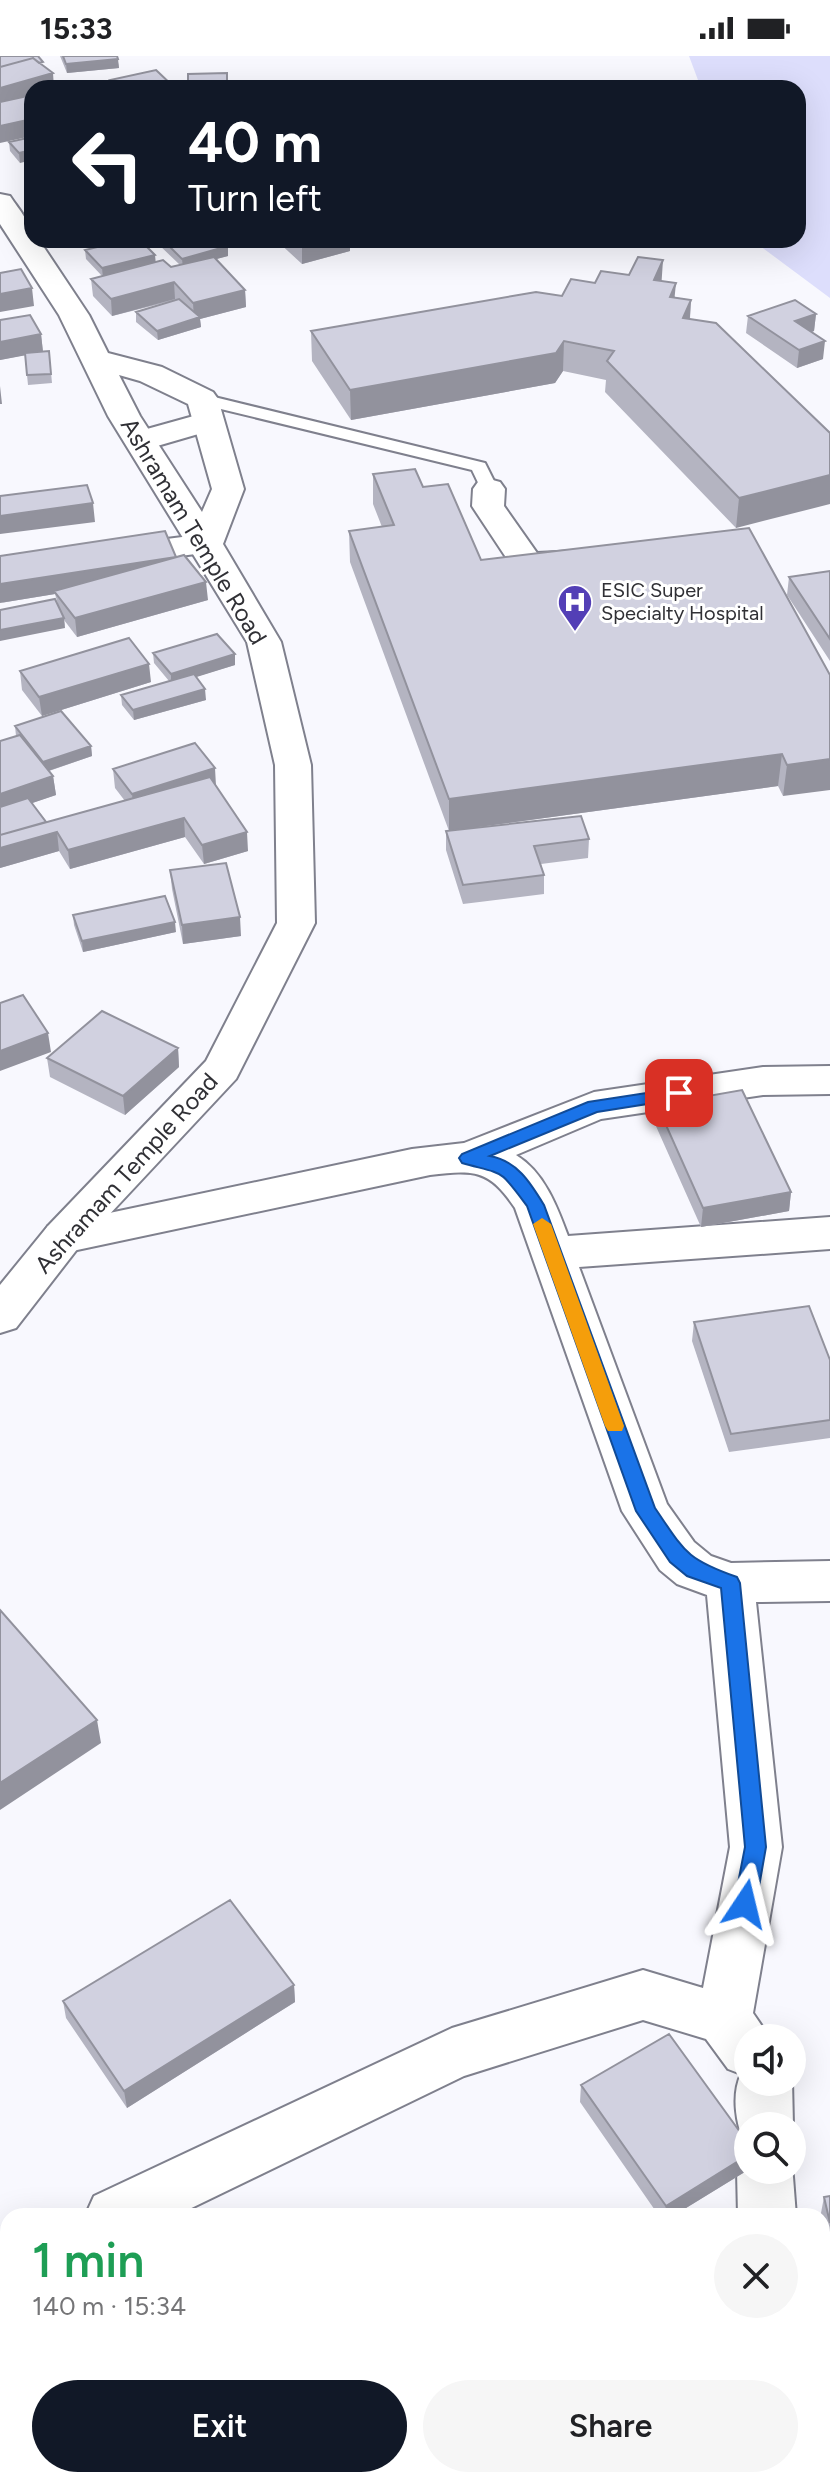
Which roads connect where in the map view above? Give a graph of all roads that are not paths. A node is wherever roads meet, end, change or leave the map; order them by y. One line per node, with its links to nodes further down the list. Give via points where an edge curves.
1 (0, 202): 2 (street, Ashramam Temple Road)
2 (24, 239)
3 (30, 248): 4 (street, Ashramam Temple Road)
4 (96, 359): 5 (street, via 151,374); 6 (street, Ashramam Temple Road)
5 (205, 410): 6 (street); 7 (lane, via 479,467); 8 (street, via 228,489)
6 (140, 441): 8 (street, Ashramam Temple Road)
7 (489, 489): 9 (street, via 488,506 527,564)
8 (206, 544): 10 (street); 14 (street, Ashramam Temple Road, via 264,642 293,765 296,923 222,1069)
9 (614, 560)
10 (0, 570)
11 (830, 1080): 12 (street, via 763,1081 594,1106)
12 (468, 1158): 14 (street, via 277,1190); 15 (street, via 512,1172 535,1205)
13 (830, 1233): 15 (street)
14 (63, 1237): 16 (street, Ashramam Temple Road)
15 (551, 1253): 18 (street, via 646,1511 677,1556 694,1570)
16 (0, 1316)
17 (830, 1581): 18 (street)
18 (730, 1583): 19 (street, via 756,1847)
19 (737, 2024)
20 (734, 2034): 22 (street, via 643,1995 452,2054)
21 (766, 2184): 23 (street)
22 (131, 2208)
23 (767, 2208)

